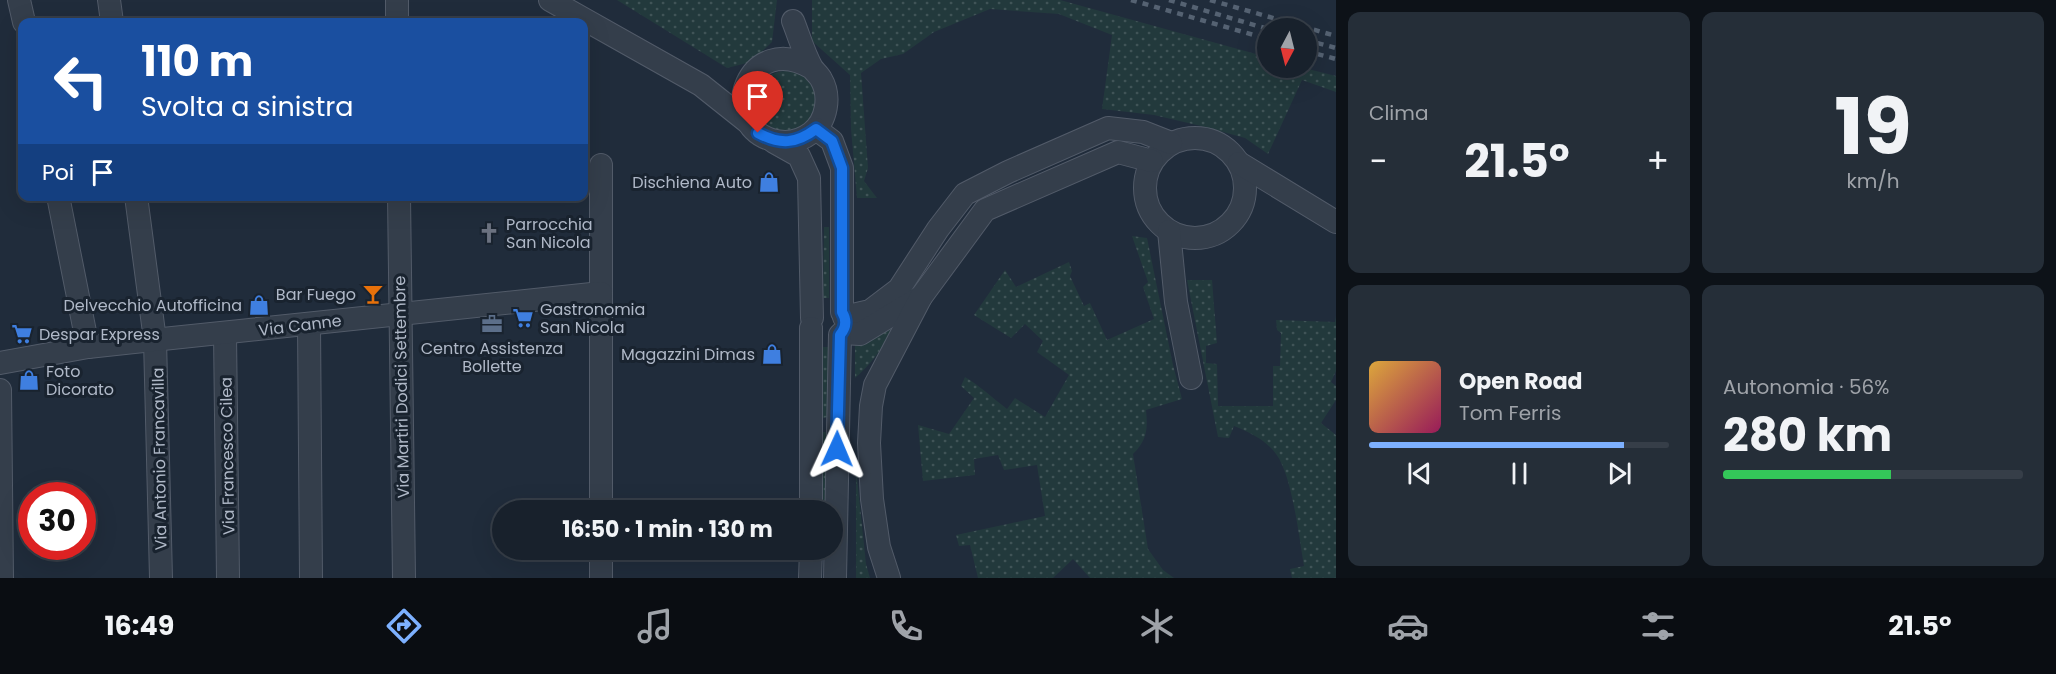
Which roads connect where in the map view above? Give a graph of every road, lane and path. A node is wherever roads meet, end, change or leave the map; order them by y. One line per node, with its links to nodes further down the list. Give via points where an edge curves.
1 (19, 0): 6 (street)
2 (109, 0): 7 (street)
3 (397, 0): 8 (street)
4 (550, 0): 9 (street)
5 (792, 10): 11 (street); 12 (street)
6 (23, 18)
7 (111, 18)
8 (397, 18)
9 (582, 18)
10 (588, 22): 13 (street)
11 (787, 58): 12 (street); 14 (street, via 761,66)
12 (812, 68): 16 (street, via 826,91 825,111)
13 (701, 86): 14 (street); 15 (street)
14 (745, 87): 15 (street, via 742,100)
15 (750, 124): 17 (street)
16 (816, 129): 17 (street, via 794,141); 31 (street, via 832,141 842,168)
17 (769, 139): 30 (street, via 799,156 809,178)
18 (1171, 143): 19 (street); 20 (street, via 1202,137 1230,151); 31 (street, via 1143,132 1108,128 965,194 899,289 870,311)
19 (1152, 161): 26 (street, via 1146,172 1146,199 1150,212); 28 (street, via 1118,152 985,210)
20 (1239, 163): 25 (street); 26 (street, via 1245,195 1230,224 1201,238)
21 (601, 165): 27 (street)
22 (59, 201): 35 (street)
23 (137, 201): 34 (street, Via Antonio Francavilla)
24 (399, 201): 29 (street, Via Martiri Dodici Settembre)
25 (1336, 222)
26 (1169, 231): 37 (street, via 1176,302)
27 (601, 293): 29 (street, Via Canne); 41 (street)
28 (921, 297): 31 (street, via 860,334); 38 (street)
29 (400, 313): 32 (street, Via Canne); 49 (street, Via Martiri Dodici Settembre)
30 (812, 323): 31 (street, via 816,310 834,307); 42 (street)
31 (842, 324): 40 (street)
32 (309, 325): 33 (street, Via Canne); 48 (street)
33 (225, 334): 34 (street, Via Canne); 47 (street, Via Francesco Cilea)
34 (155, 340): 35 (street, Via Canne); 46 (street, Via Antonio Francavilla)
35 (88, 347): 36 (street, Via Canne)
36 (0, 363)
37 (1191, 378)
38 (875, 385): 40 (street); 53 (street, via 869,443 872,499 879,547)
39 (0, 390): 45 (street)
40 (839, 400): 52 (street)
41 (601, 500)
42 (811, 500)
43 (601, 560): 50 (street)
44 (810, 560): 51 (street)
45 (2, 578)
46 (161, 578)
47 (228, 578)
48 (311, 578)
49 (404, 578)
50 (601, 578)
51 (810, 578)
52 (835, 578)
53 (890, 578)

